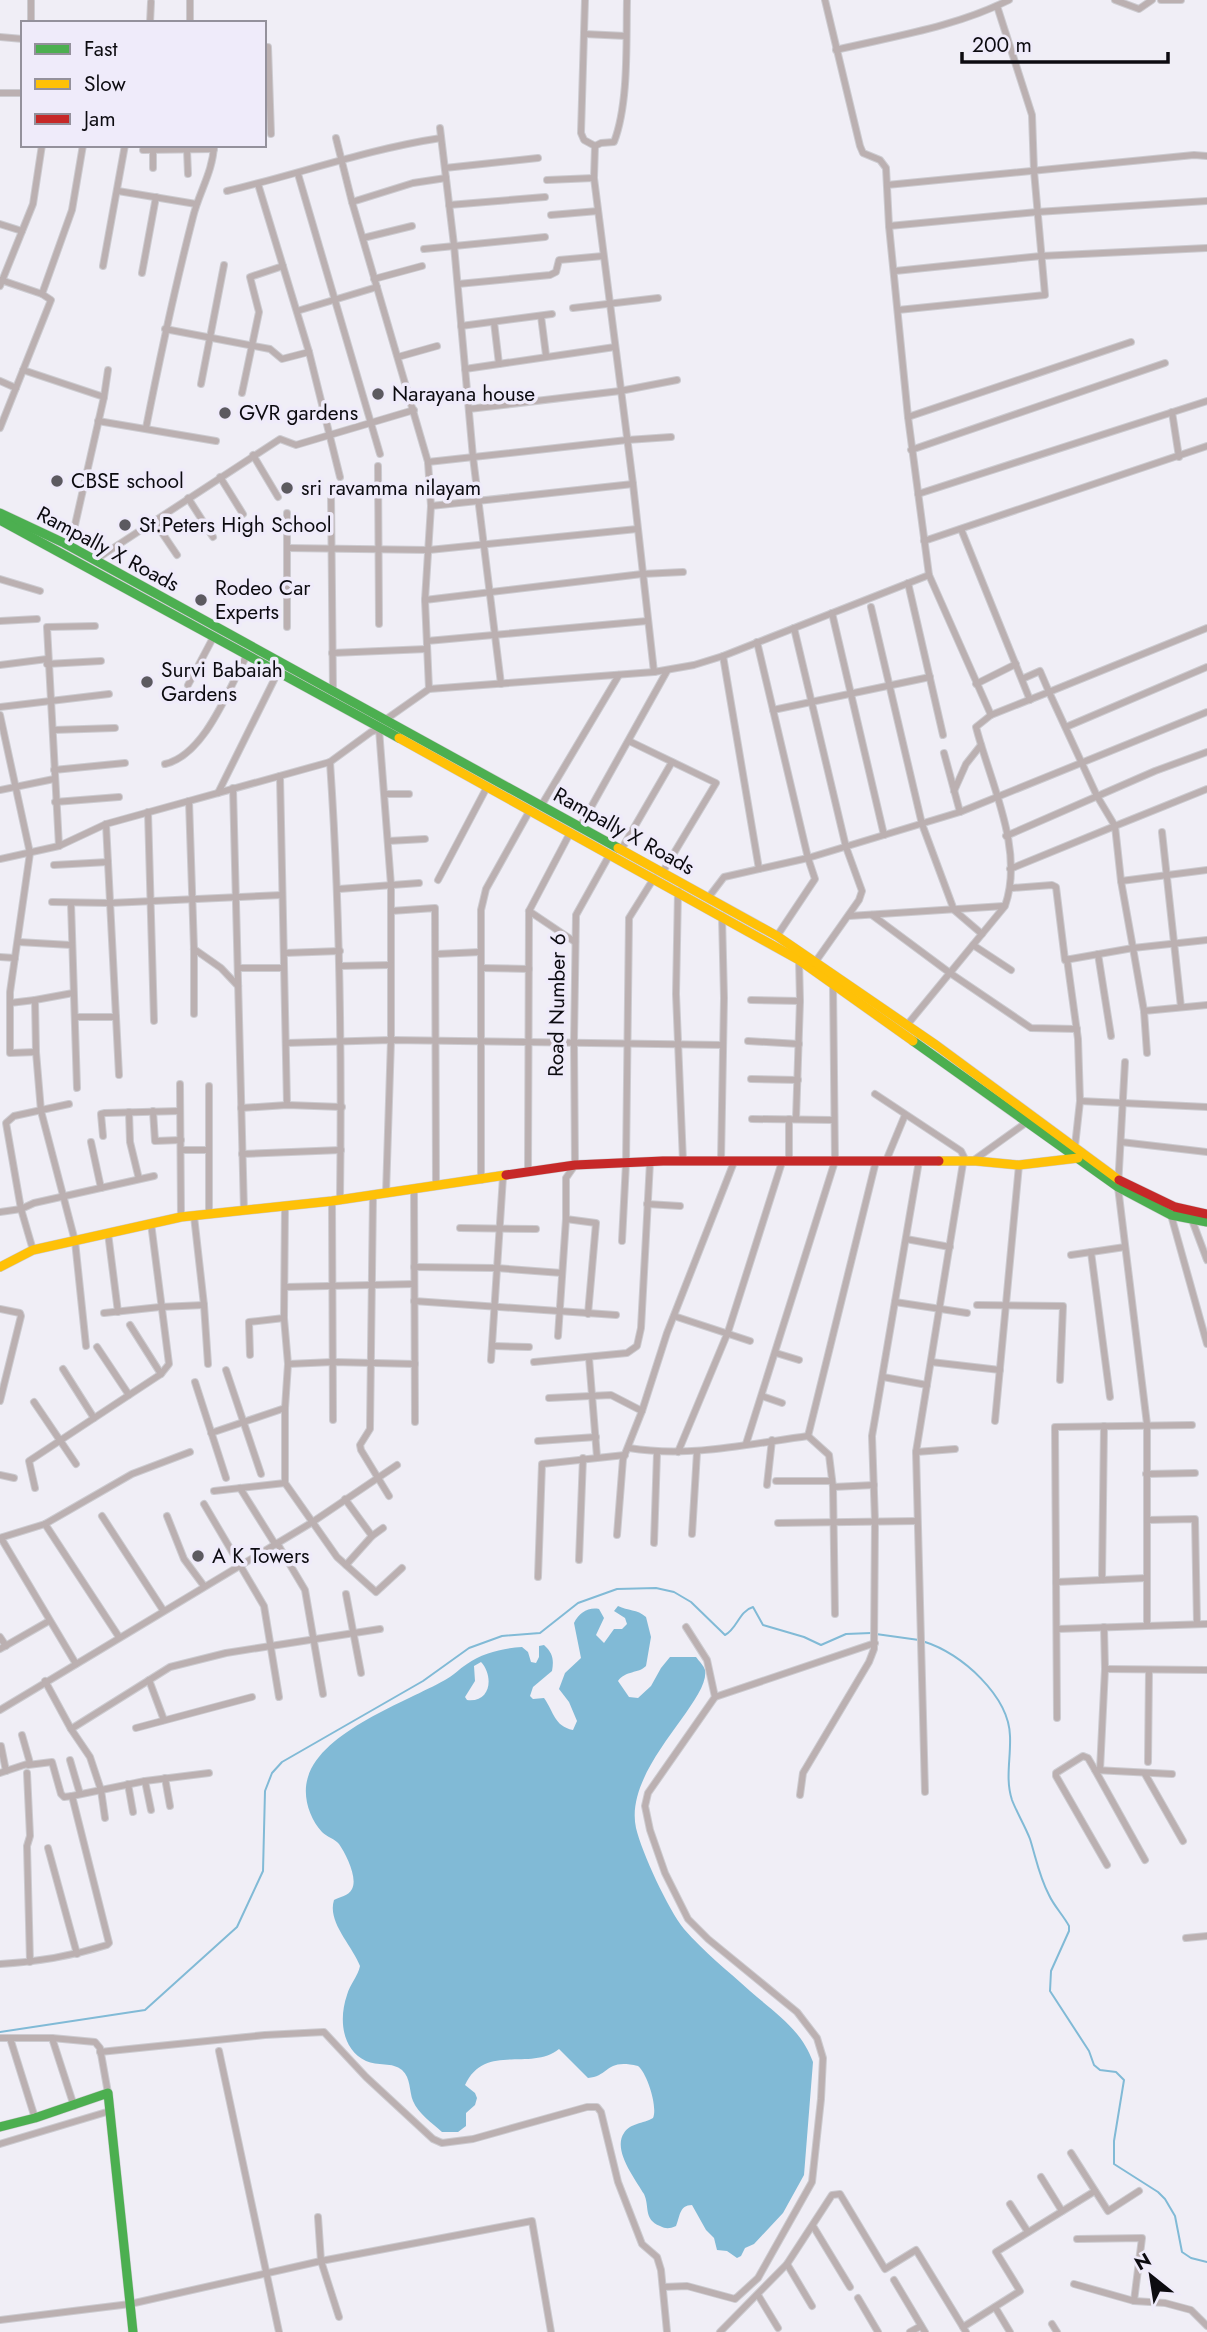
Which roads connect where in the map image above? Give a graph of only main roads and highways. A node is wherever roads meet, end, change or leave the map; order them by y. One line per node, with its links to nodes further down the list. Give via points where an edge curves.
1 (0, 513): 3 (main road, Rampally X Roads, via 71,547 333,692)
2 (0, 520): 3 (main road, Rampally X Roads)
3 (381, 726): 4 (main road, via 570,833); 4 (main road, Rampally X Roads, via 541,806)
4 (658, 875): 5 (main road, via 833,982 1027,1122); 5 (main road, Rampally X Roads, via 708,898 816,961)
5 (1078, 1152): 6 (main road); 9 (main road, via 1019,1165 682,1161 575,1166 336,1201 181,1217 33,1250)
6 (1118, 1183): 7 (main road, via 1175,1208); 8 (main road, via 1171,1215)
7 (1207, 1214)
8 (1207, 1222)
9 (0, 1267)
10 (0, 2127): 11 (main road, via 108,2093)
11 (133, 2332)

